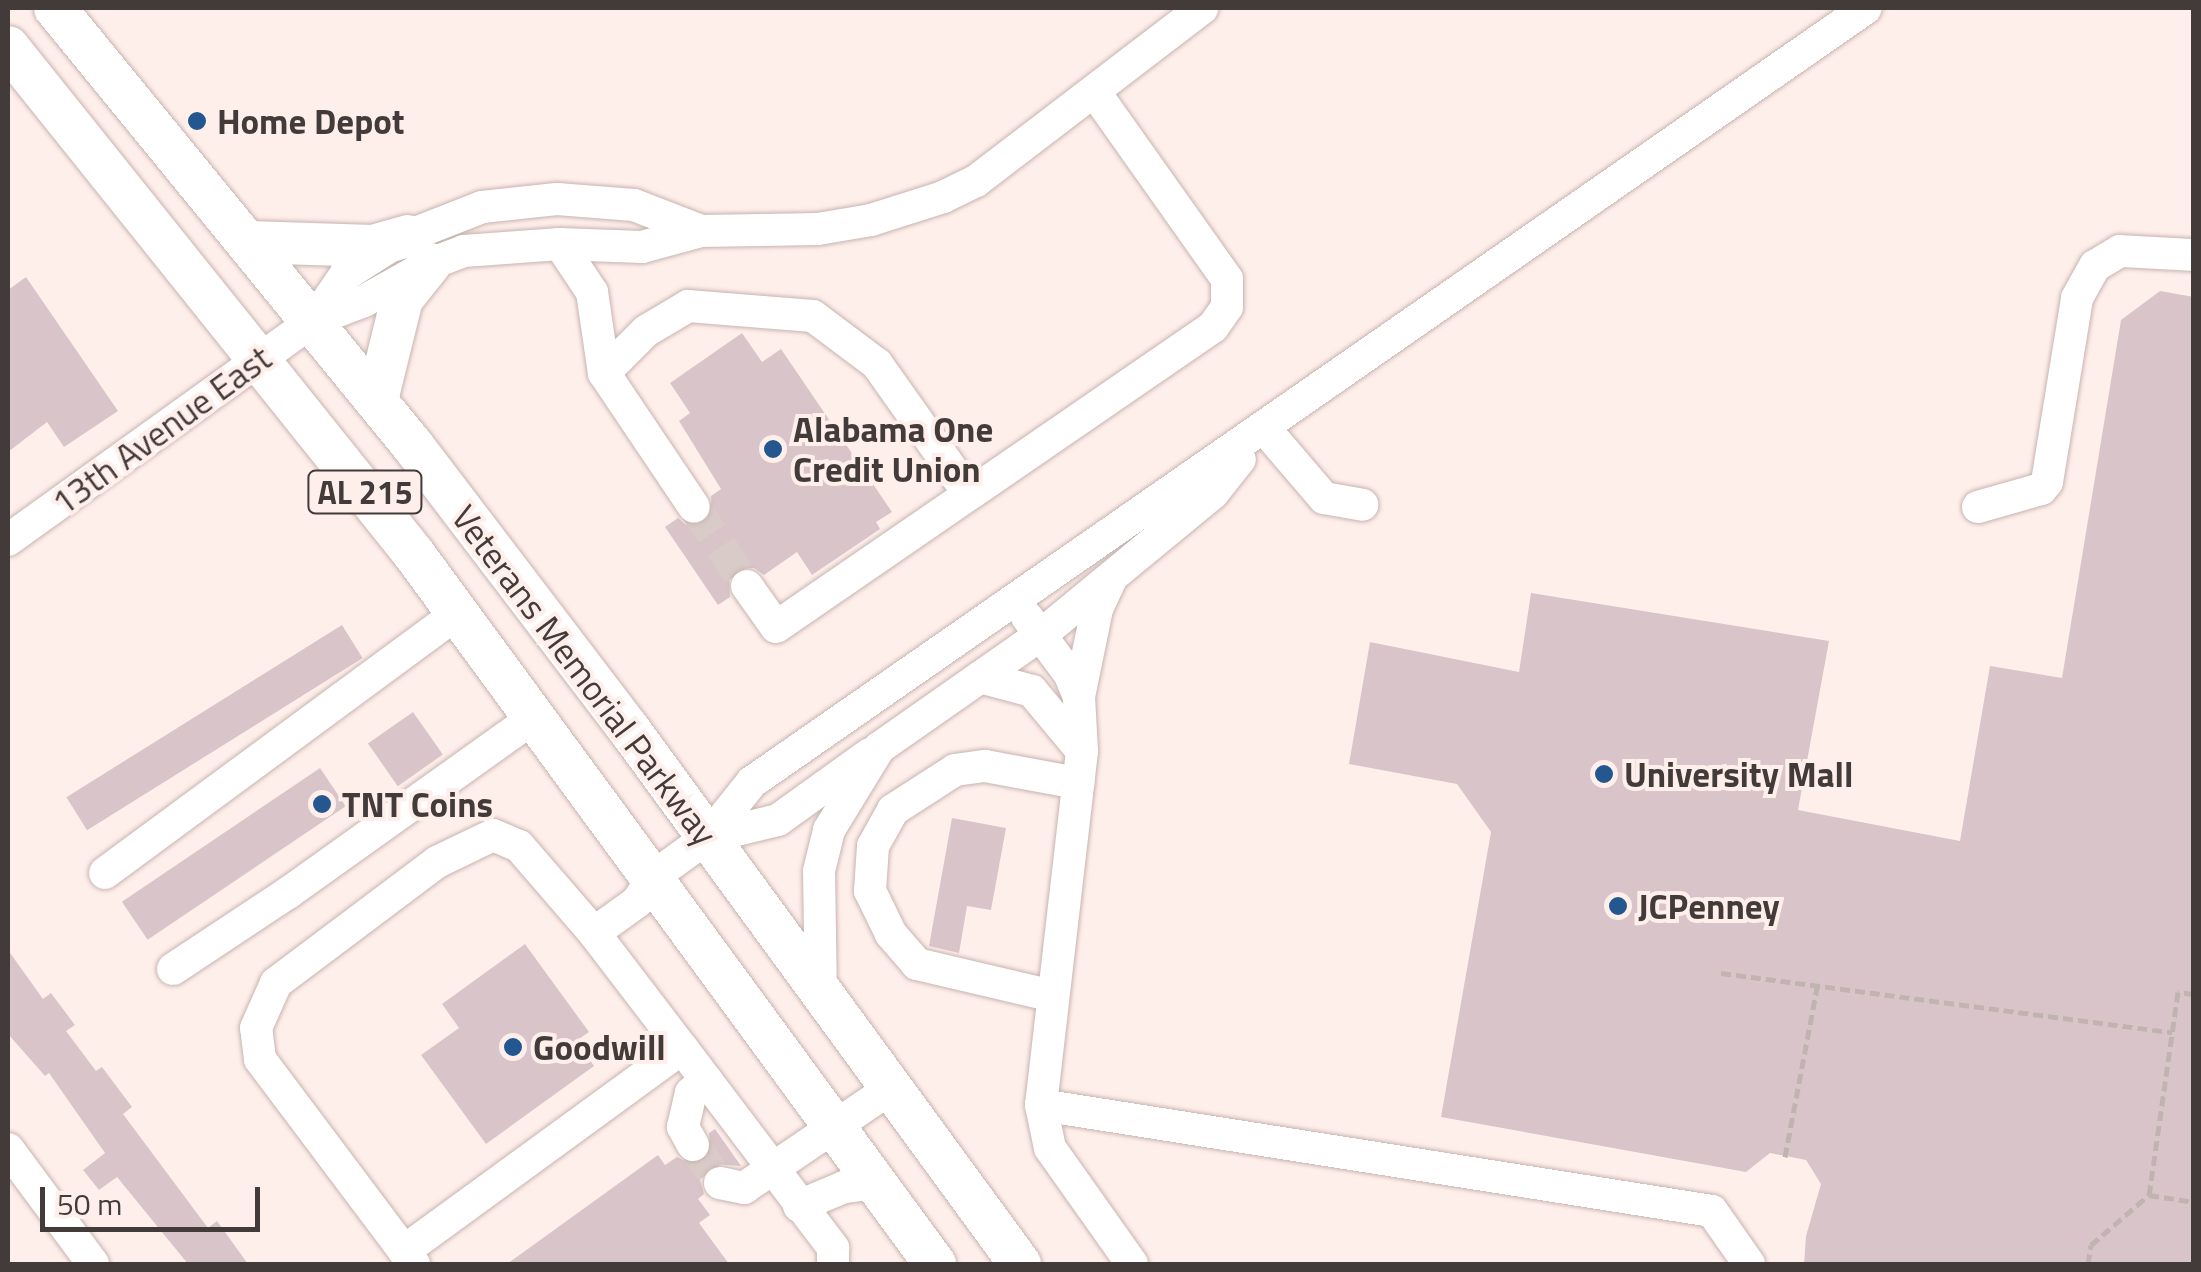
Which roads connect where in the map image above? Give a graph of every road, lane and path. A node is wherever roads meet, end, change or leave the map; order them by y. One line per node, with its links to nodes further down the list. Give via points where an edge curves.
1 (56, 8): 7 (main road, Veterans Memorial Parkway / AL 215)
2 (1202, 8): 5 (street, 13th Avenue East)
3 (1866, 8): 15 (street)
4 (8, 46): 12 (main road, Veterans Memorial Parkway / AL 215)
5 (1094, 91): 6 (street, 13th Avenue East, via 976,181 943,197 818,229); 16 (street, via 1227,279 1227,307 1213,327)
6 (701, 231): 8 (street, 13th Avenue East, via 642,247); 9 (street, 13th Avenue East, via 634,204 556,199 482,207)
7 (248, 242): 9 (main road); 11 (main road, Veterans Memorial Parkway / AL 215)
8 (560, 244): 9 (street, 13th Avenue East); 13 (street, via 592,292)
9 (419, 250): 11 (street, 13th Avenue East, via 364,301); 14 (main road)
10 (2194, 255): 19 (street, via 2120,251 2095,266 2077,298 2048,482)
11 (314, 320): 12 (street, 13th Avenue East); 14 (main road, Veterans Memorial Parkway / AL 215)
12 (260, 359): 20 (street, 13th Avenue East); 24 (main road, Veterans Memorial Parkway / AL 215)
13 (604, 373): 16 (street, via 646,331 688,306 813,316 877,364); 18 (street)
14 (377, 400): 32 (main road, Veterans Memorial Parkway / AL 215)
15 (1265, 428): 17 (street, via 1324,498); 21 (street, via 1213,493); 23 (street)
16 (969, 494): 22 (street, via 776,627)
17 (1362, 505)
18 (694, 507)
19 (1978, 507)
20 (8, 540)
21 (1112, 576): 25 (street); 27 (street, via 1097,609)
22 (747, 586)
23 (1014, 602): 25 (street); 32 (street, via 752,782)
24 (458, 613): 28 (main road, Veterans Memorial Parkway / AL 215); 33 (street)
25 (1042, 634): 26 (street); 27 (street)
26 (980, 677): 29 (street); 30 (street, via 1032,691)
27 (1079, 697): 30 (street)
28 (536, 716): 34 (main road, Veterans Memorial Parkway / AL 215); 36 (street)
29 (879, 748): 32 (street, via 778,820); 41 (street, via 828,830 819,871)
30 (1082, 750): 31 (street)
31 (1078, 784): 40 (street); 40 (street, via 985,766 955,770 892,810 873,846 870,891 891,934 917,964)
32 (708, 837): 34 (street); 41 (main road, Veterans Memorial Parkway / AL 215)
33 (105, 873)
34 (653, 877): 35 (street, via 637,902); 47 (main road, Veterans Memorial Parkway / AL 215)
35 (594, 933): 43 (street); 57 (street, via 519,846 493,835 437,862 276,983 256,1028 260,1059)
36 (172, 969)
37 (1720, 973): 38 (path)
38 (1818, 983): 42 (path); 50 (path)
39 (2194, 994): 42 (path, via 2178,992)
40 (1054, 996): 46 (street)
41 (821, 997): 45 (main road, Veterans Memorial Parkway / AL 215)
42 (2172, 1032): 54 (path)
43 (682, 1048): 44 (street); 57 (street)
44 (706, 1080): 48 (street, via 691,1093 684,1127); 51 (street)
45 (891, 1088): 47 (street); 61 (main road, Veterans Memorial Parkway / AL 215)
46 (1041, 1105): 62 (street, via 1050,1148); 63 (street, via 1712,1211)
47 (836, 1126): 51 (street); 53 (main road, Veterans Memorial Parkway / AL 215)
48 (693, 1146)
49 (8, 1149): 58 (street)
50 (1785, 1157)
51 (772, 1170): 52 (street, via 744,1188); 56 (street)
52 (720, 1183)
53 (876, 1183): 56 (street, via 844,1186); 60 (main road, Veterans Memorial Parkway / AL 215)
54 (2149, 1195): 55 (path); 64 (path, via 2091,1245)
55 (2194, 1202)
56 (800, 1206): 59 (street, via 833,1248)
57 (409, 1258)
58 (93, 1264)
59 (834, 1264)
60 (935, 1264)
61 (1020, 1264)
62 (1132, 1264)
63 (1749, 1264)
64 (2088, 1264)

